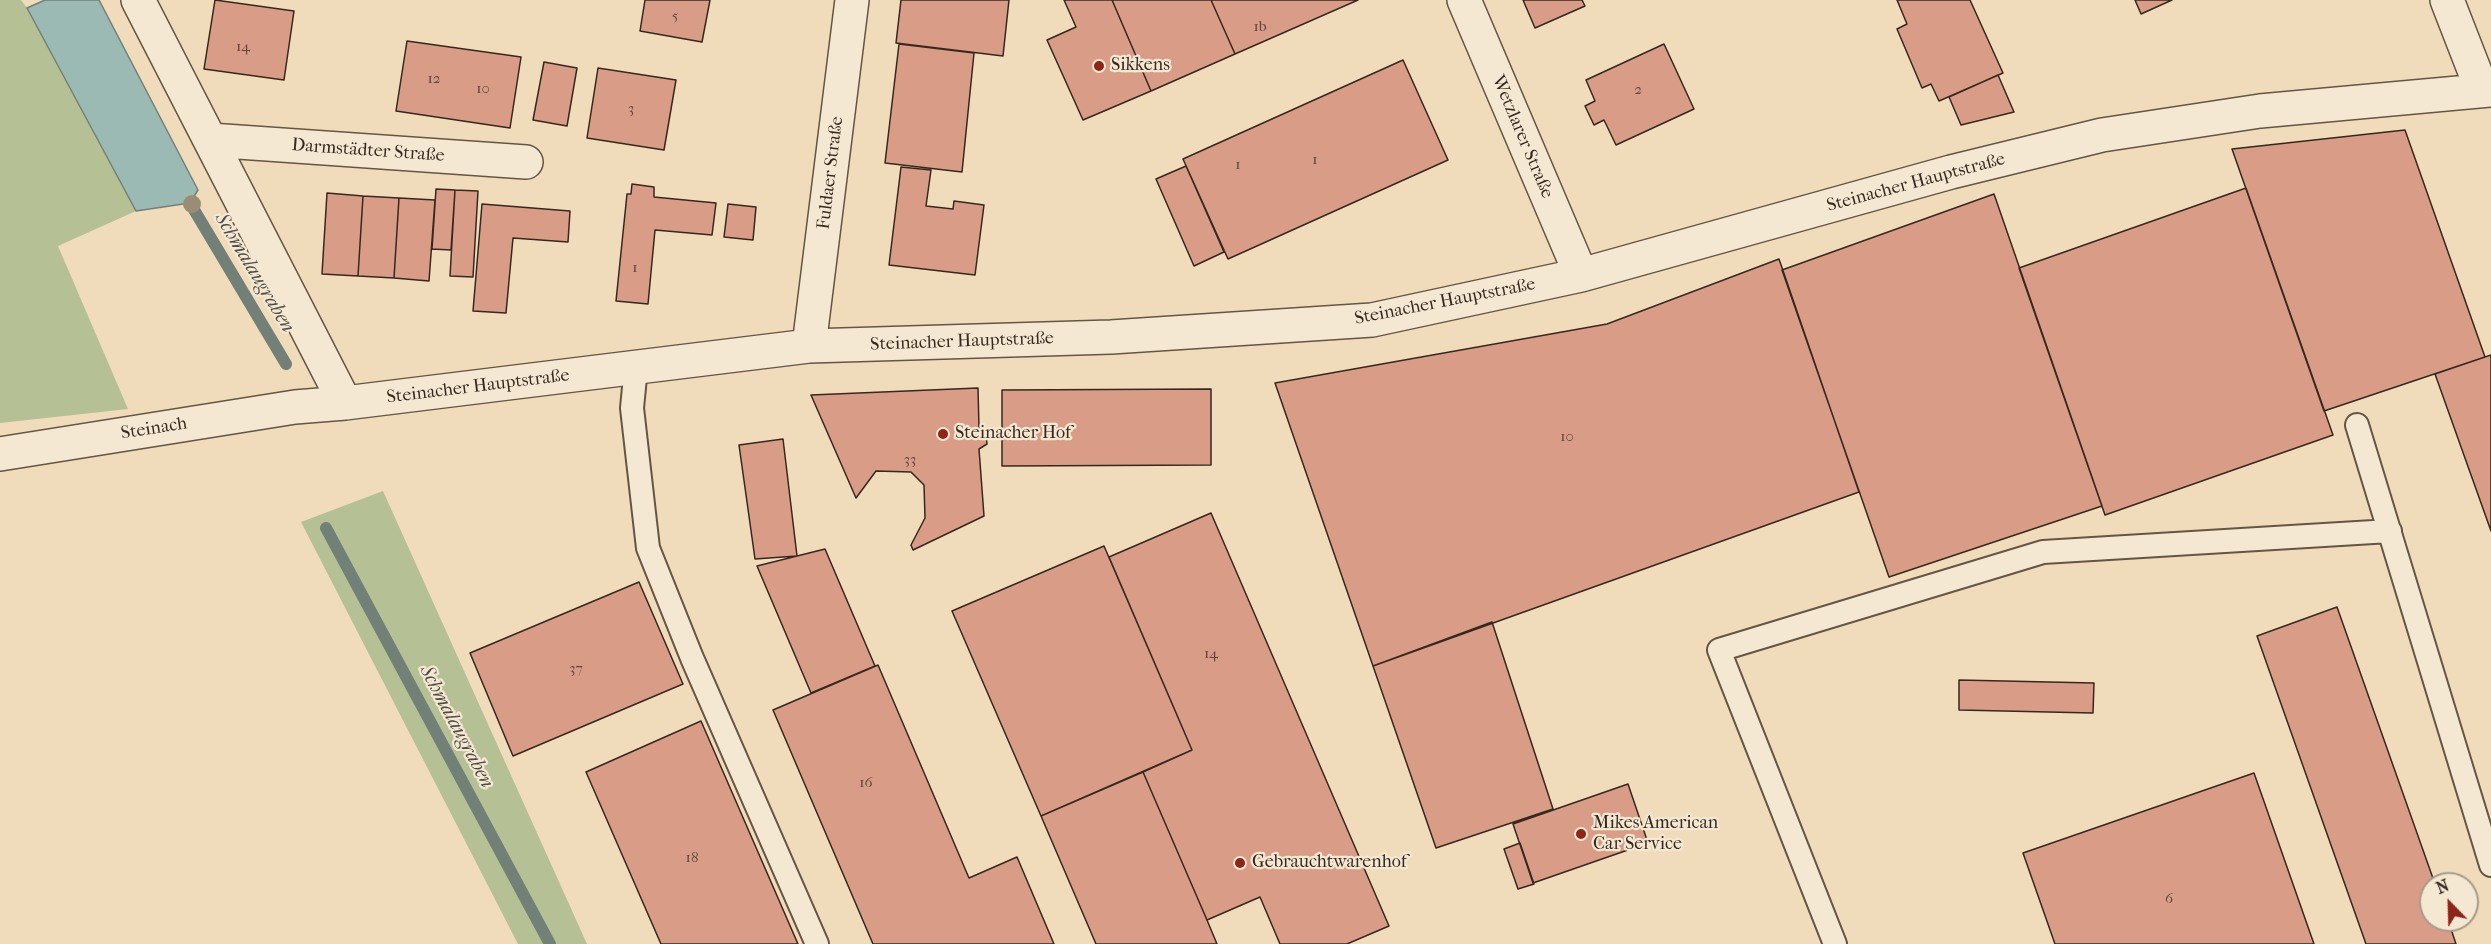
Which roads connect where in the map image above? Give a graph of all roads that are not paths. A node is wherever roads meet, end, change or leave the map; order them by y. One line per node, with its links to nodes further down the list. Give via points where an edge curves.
1 (138, 0): 6 (street)
2 (852, 0): 9 (street, Fuldaer Straße)
3 (1464, 0): 8 (street, Wetzlarer Straße)
4 (2447, 0): 5 (street)
5 (2486, 90): 8 (street, Steinacher Hauptstraße, via 2260,111 2102,135 1940,175)
6 (210, 140): 7 (street, Darmstädter Straße); 11 (street)
7 (526, 162)
8 (1581, 275): 9 (street, Steinacher Hauptstraße, via 1372,320 1111,338)
9 (809, 346): 10 (street, Steinacher Hauptstraße)
10 (636, 367): 11 (street, Steinacher Hauptstraße); 17 (lane, via 632,408 648,548)
11 (345, 403): 12 (street, Steinacher Hauptstraße)
12 (309, 406): 14 (street, Steinach)
13 (2358, 425): 15 (lane)
14 (0, 454)
15 (2390, 531): 16 (lane); 18 (lane, via 2043,552 1719,650)
16 (2491, 865)
17 (817, 944)
18 (1835, 944)

